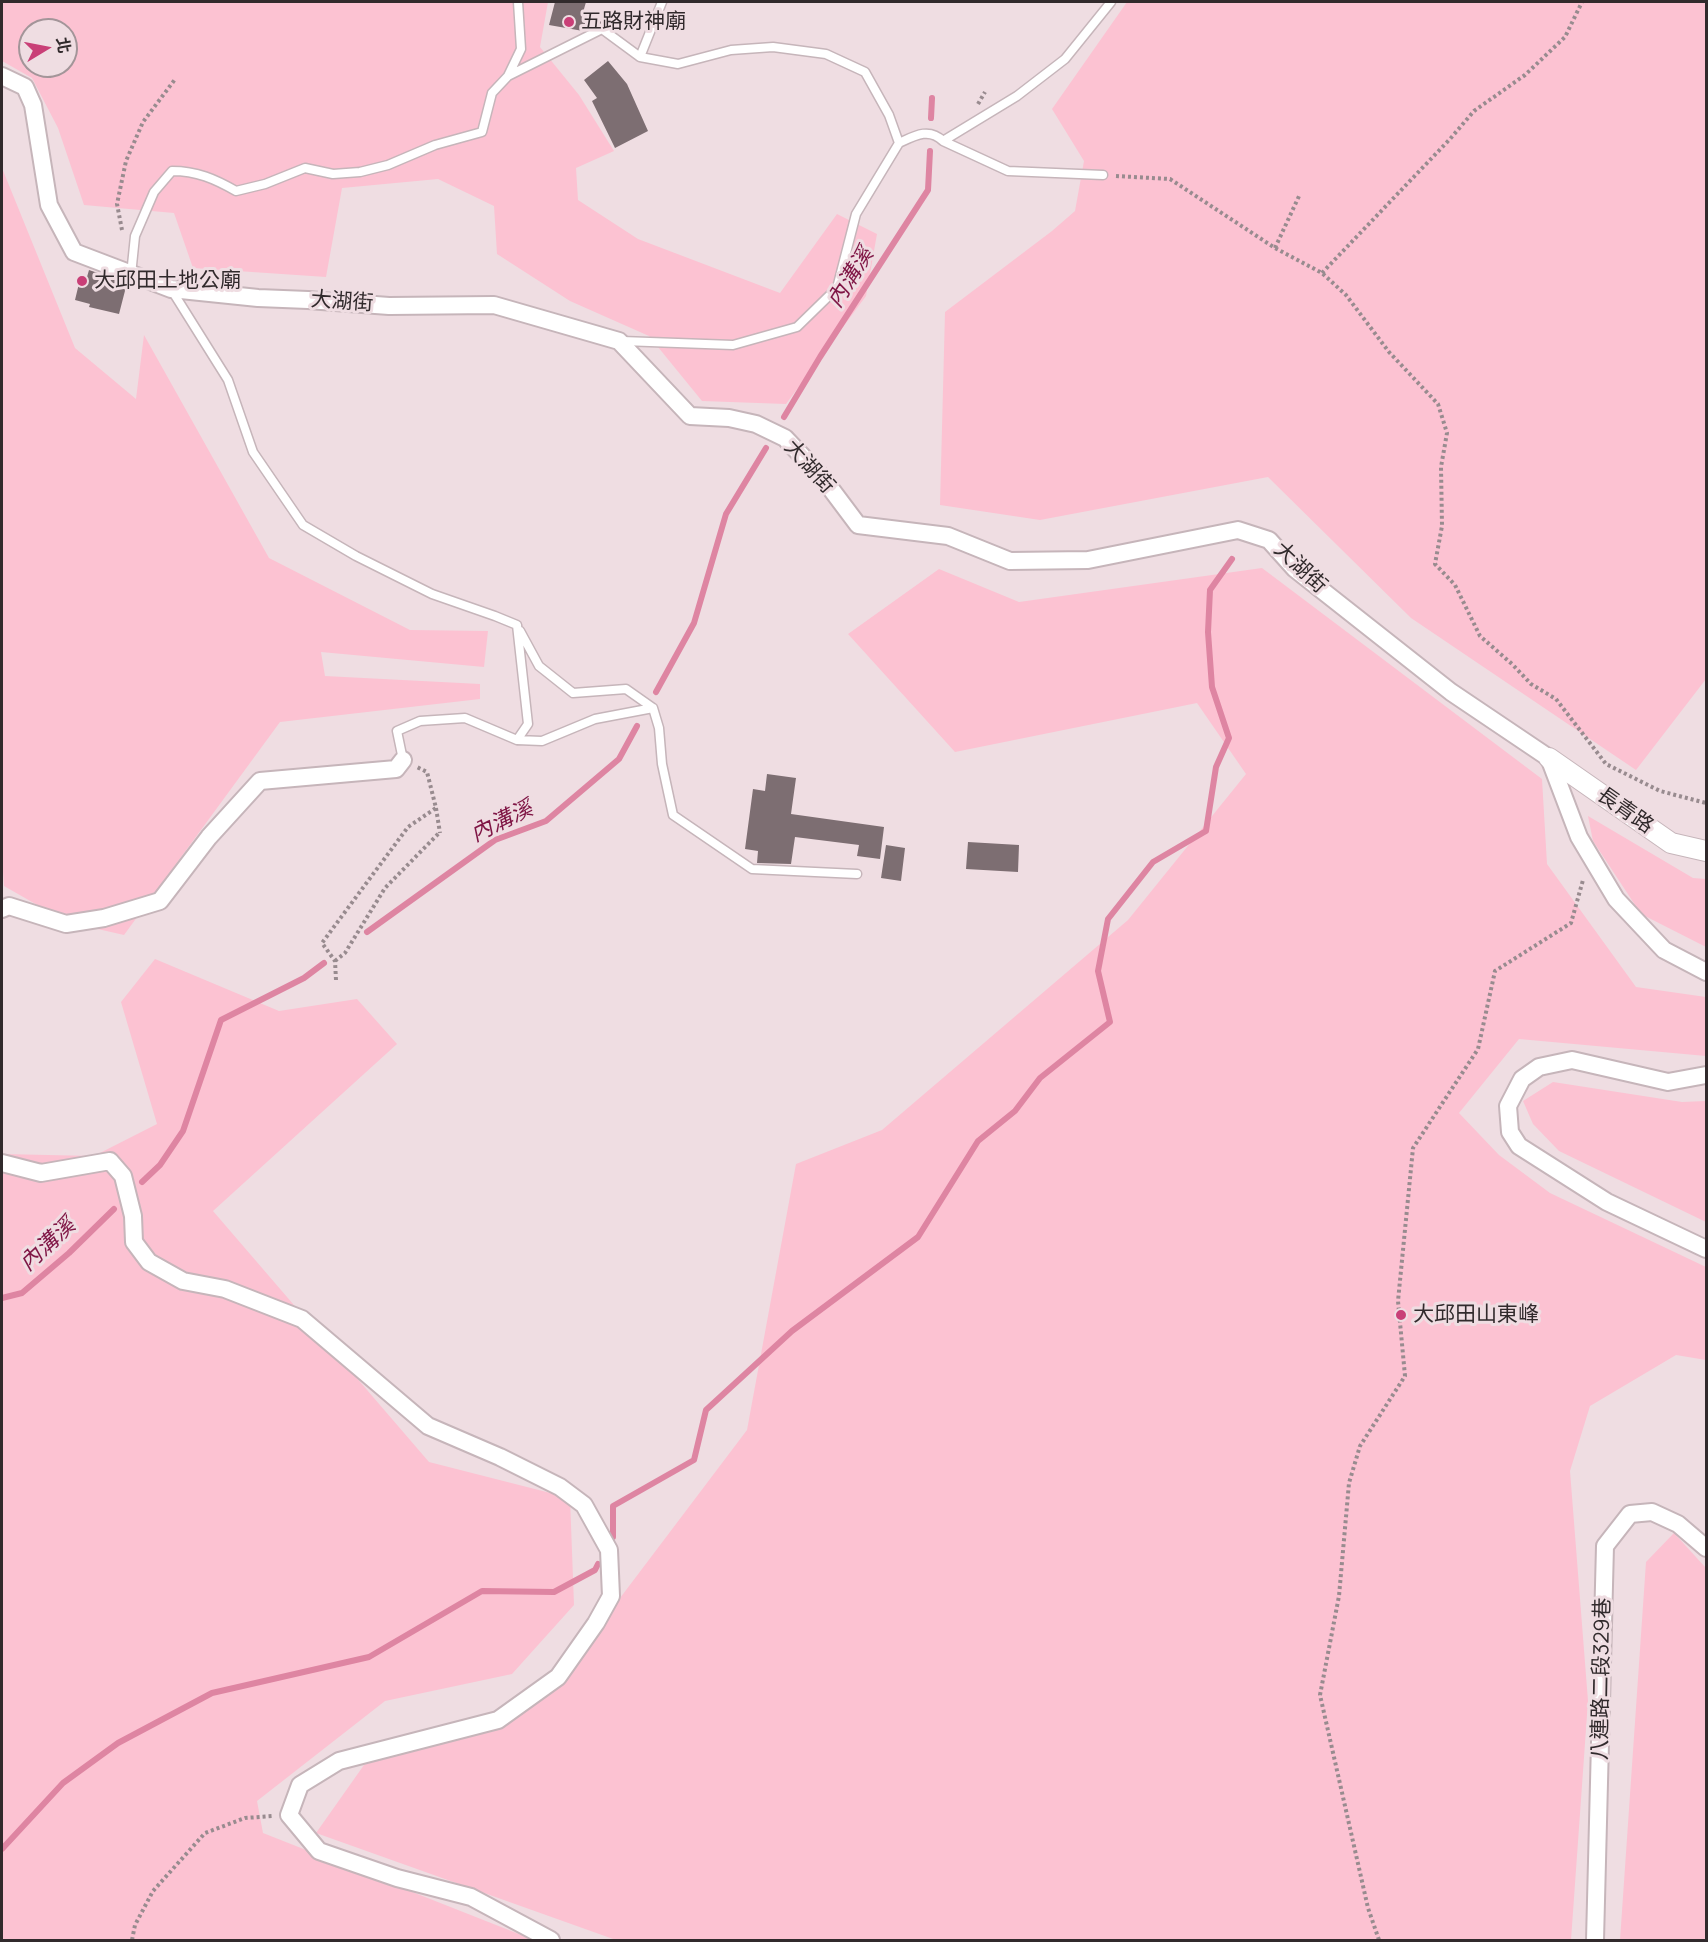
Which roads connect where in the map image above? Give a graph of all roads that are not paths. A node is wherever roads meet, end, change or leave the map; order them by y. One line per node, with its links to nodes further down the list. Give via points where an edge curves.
1 (518, 2): 6 (lane, via 521,49)
2 (662, 2): 4 (lane)
3 (1111, 2): 7 (lane, via 1065,58 1017,96)
4 (640, 57): 6 (lane, via 602,29); 8 (lane, via 678,64 731,50 773,47 826,54 865,72 889,115)
5 (2, 76): 10 (street, 大湖街, via 25,87 33,105 49,205 74,252)
6 (508, 76): 10 (lane, via 492,93 482,132 388,165 333,174 306,168 236,191 208,176 172,171 154,192 135,236)
7 (943, 141): 8 (lane, via 921,133); 9 (lane, via 1008,171)
8 (899, 143): 12 (lane, via 856,214 837,288 797,327 734,345)
9 (1104, 175)
10 (131, 275): 11 (street, 大湖街)
11 (171, 289): 12 (street, 大湖街, via 390,306 494,304); 13 (lane, via 228,380 253,452 303,525 432,594)
12 (619, 341): 16 (street, 大湖街, via 690,416 756,424 785,438 822,477 858,525 948,536 1010,561 1088,560 1238,530 1269,540 1295,569 1451,692)
13 (517, 625): 14 (lane, via 539,666 573,693 626,689); 15 (lane, via 528,724)
14 (653, 708): 15 (lane, via 595,719 542,741); 19 (lane, via 673,815 752,869)
15 (517, 740): 17 (lane, via 465,718 420,721 397,731)
16 (1549, 758): 18 (street, 長青路, via 1671,843); 21 (street, via 1579,837 1616,899 1664,950)
17 (403, 760): 20 (street, via 396,770 260,781 208,837 160,901 104,918 66,924 9,906)
18 (1707, 851)
19 (857, 874)
20 (2, 909)
21 (1707, 972)
22 (1707, 1074): 24 (street, via 1668,1082 1572,1060 1539,1067 1522,1079 1508,1106 1510,1131 1519,1146 1606,1202)
23 (2, 1163): 26 (street, via 41,1173 110,1161 123,1176 133,1216 134,1242 149,1262 183,1281 225,1289 302,1319 428,1426 560,1486 584,1505 609,1550 611,1596 558,1677 498,1720 339,1761 300,1785 289,1815 319,1851 397,1878 471,1897)
24 (1707, 1249)
25 (1707, 1548): 27 (street, 八連路二段329巷, via 1678,1524 1652,1512 1630,1514 1605,1546)
26 (551, 1941)
27 (1595, 1941)

